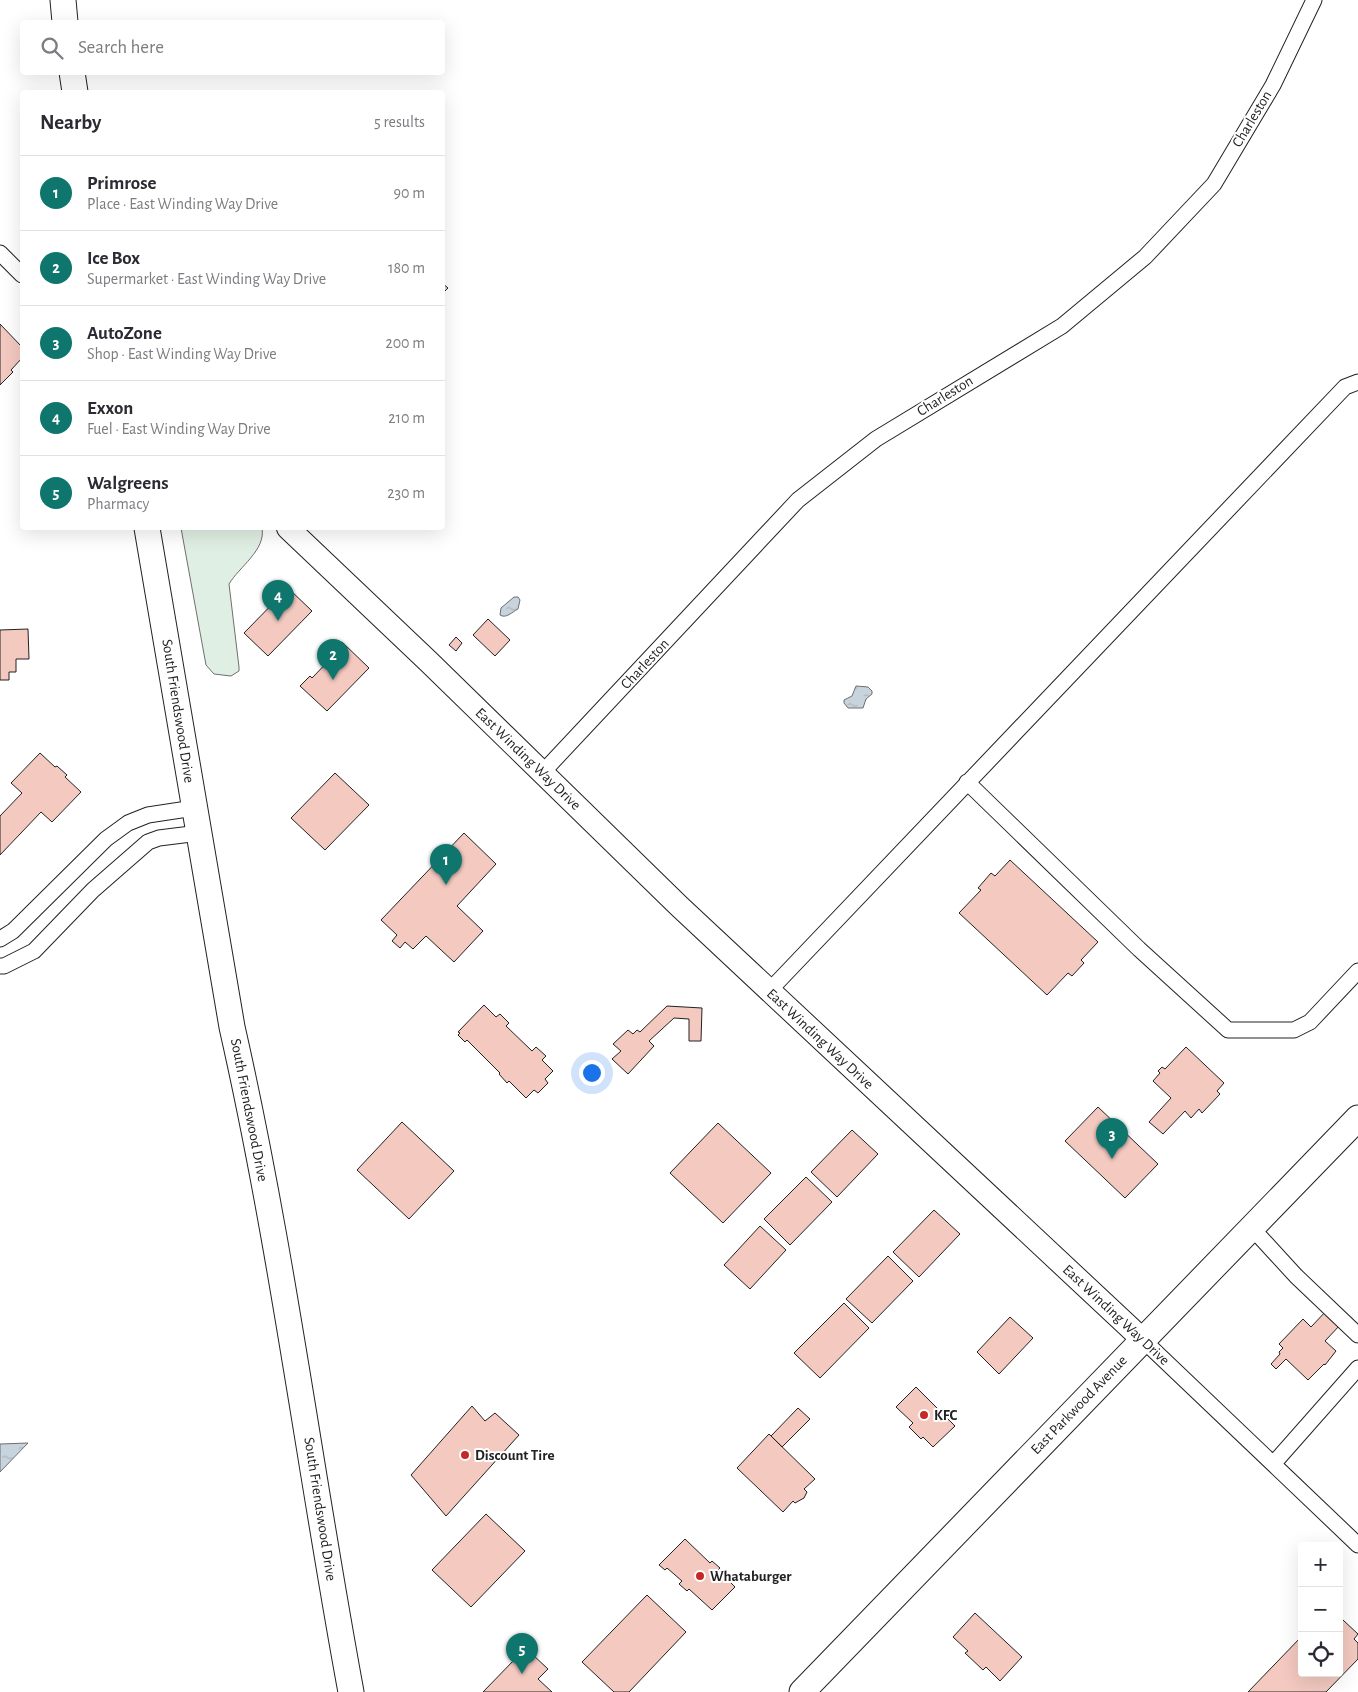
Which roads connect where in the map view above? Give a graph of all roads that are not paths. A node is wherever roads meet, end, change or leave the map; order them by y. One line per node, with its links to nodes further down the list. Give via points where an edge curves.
1 (63, 0): 3 (main road)
2 (1314, 0): 11 (street, Charleston, via 1273,85 1214,184 1145,257 1062,326 876,439 798,500)
3 (66, 20)
4 (72, 75): 5 (main road)
5 (75, 90)
6 (0, 253): 7 (street)
7 (20, 273)
8 (1358, 382): 12 (street, via 1345,387)
9 (147, 530): 13 (main road, South Friendswood Drive)
10 (290, 530): 11 (street, East Winding Way Drive)
11 (542, 773): 20 (street, East Winding Way Drive)
12 (967, 782): 19 (street, via 1228,1030 1294,1030 1310,1022); 20 (street)
13 (194, 808): 14 (main road, South Friendswood Drive); 15 (street, via 148,815 128,822 106,838)
14 (199, 833): 16 (street, via 148,842); 28 (main road, South Friendswood Drive, via 232,1027 298,1371)
15 (74, 870): 16 (street); 17 (street, via 13,931)
16 (93, 890): 18 (street, via 34,950)
17 (0, 939)
18 (0, 966)
19 (1358, 971)
20 (769, 991): 24 (street, East Winding Way Drive)
21 (1358, 1118): 22 (main road, East Parkwood Avenue)
22 (1251, 1228): 23 (street); 24 (main road, East Parkwood Avenue)
23 (1358, 1335)
24 (1142, 1340): 26 (street, East Winding Way Drive); 29 (main road, East Parkwood Avenue)
25 (1358, 1368): 26 (street)
26 (1274, 1463): 27 (street, East Winding Way Drive)
27 (1358, 1545)
28 (351, 1692)
29 (802, 1692)

